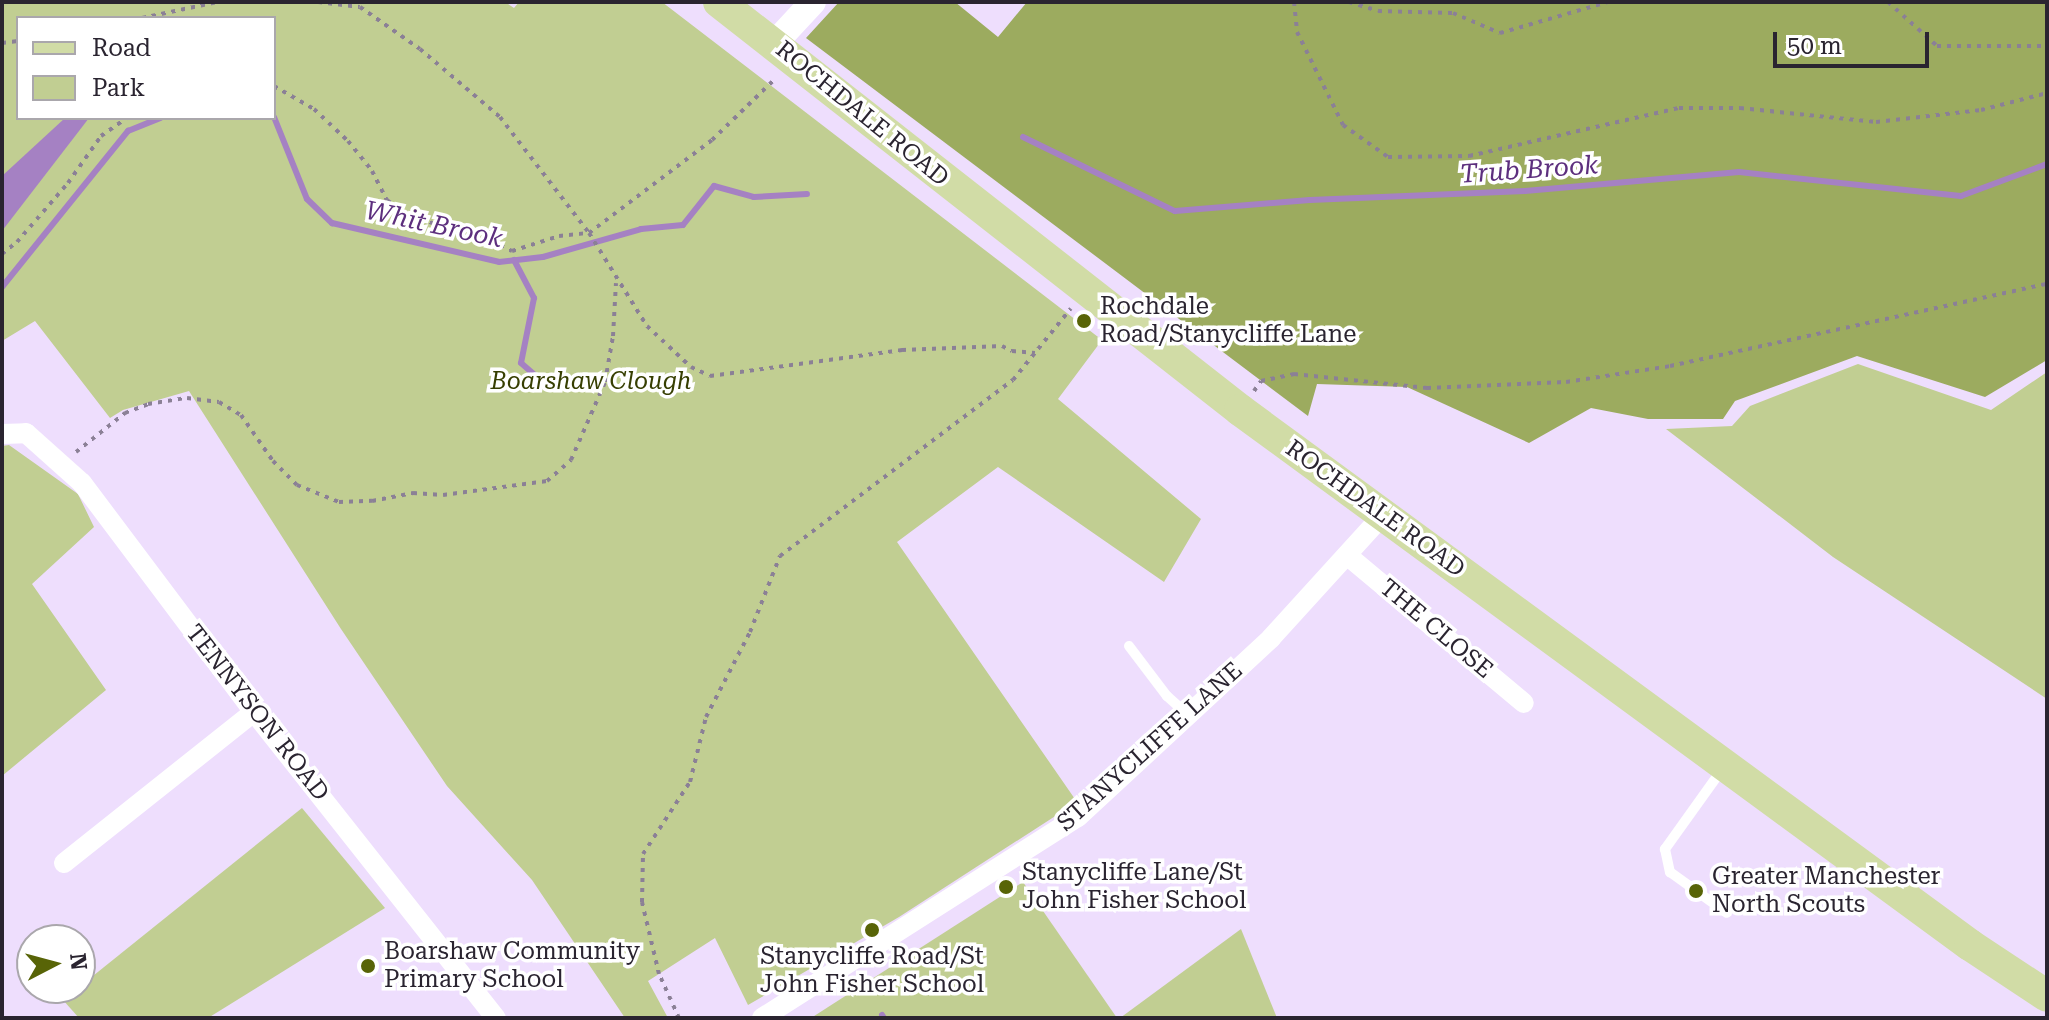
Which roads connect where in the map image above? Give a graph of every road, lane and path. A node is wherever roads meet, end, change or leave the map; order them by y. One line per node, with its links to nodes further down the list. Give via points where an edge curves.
1 (217, 2): 9 (path)
2 (318, 2): 15 (path, via 360,7 500,117)
3 (719, 2): 11 (main road, ROCHDALE ROAD)
4 (813, 2): 11 (street)
5 (1294, 2): 13 (path, via 1297,32 1343,125 1388,157 1469,156 1679,108 1740,108 1876,122 1981,110)
6 (1349, 2): 7 (path, via 1378,11 1453,13 1500,33)
7 (1608, 2)
8 (1888, 2): 10 (path, via 1937,46)
9 (151, 16)
10 (2047, 46)
11 (784, 53): 15 (path, via 712,140); 19 (main road, ROCHDALE ROAD)
12 (276, 87): 15 (path, via 314,109 348,141 387,200 402,211 512,251 559,236)
13 (2047, 93)
14 (124, 120): 16 (path, via 101,136 68,183)
15 (590, 234): 17 (path)
16 (2, 254)
17 (616, 280): 20 (path, via 647,326 691,367 710,376 902,350 1002,346); 23 (path, via 605,382 571,460 547,481 339,502 297,485 241,415 219,402 187,398 125,413)
18 (2047, 284): 21 (path, via 1670,366 1566,382 1427,388 1294,374)
19 (1085, 290): 20 (path); 24 (main road, ROCHDALE ROAD)
20 (1035, 353): 35 (path, via 1013,380 780,556 750,632 706,717 690,782 643,854 642,902 659,974)
21 (1261, 381)
22 (2, 434): 23 (street, TENNYSON ROAD, via 26,433)
23 (62, 464): 28 (street, TENNYSON ROAD, via 82,483)
24 (1384, 514): 25 (street, STANYCLIFFE LANE); 30 (main road, ROCHDALE ROAD)
25 (1348, 556): 27 (street, THE CLOSE); 29 (street, STANYCLIFFE LANE)
26 (1129, 646): 29 (lane)
27 (1524, 703)
28 (254, 712): 31 (street); 34 (street, TENNYSON ROAD)
29 (1188, 715): 36 (street, STANYCLIFFE LANE, via 1078,817)
30 (1724, 766): 32 (lane, via 1665,849 1670,872); 33 (main road, ROCHDALE ROAD)
31 (64, 863)
32 (1727, 913)
33 (2047, 996)
34 (496, 1018)
35 (679, 1018)
36 (762, 1018)

